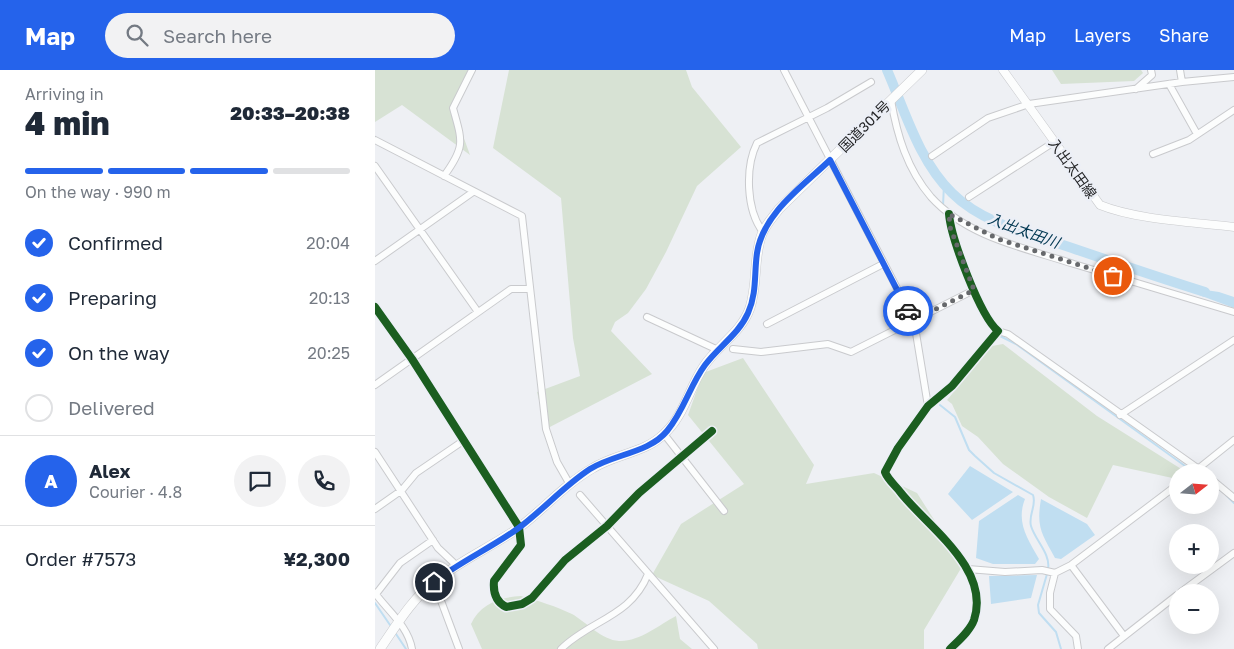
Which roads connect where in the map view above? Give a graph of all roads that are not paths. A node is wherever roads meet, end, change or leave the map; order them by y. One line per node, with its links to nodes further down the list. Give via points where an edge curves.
1 (472, 70): 23 (street, via 453,108 459,127 460,152)
2 (784, 70): 15 (street)
3 (922, 70): 12 (highway, 国道301号)
4 (1003, 70): 13 (main road, 入出太田線)
5 (1151, 70): 11 (street, via 1152,75)
6 (1180, 70): 9 (street)
7 (1234, 77): 9 (street)
8 (871, 82): 15 (street)
9 (1182, 82): 10 (street)
10 (1169, 84): 11 (street); 16 (street)
11 (1135, 90): 13 (street)
12 (891, 100): 21 (highway, 国道301号); 26 (street, via 909,164 931,197)
13 (1029, 104): 18 (main road, 入出太田線); 20 (street, via 988,118)
14 (1234, 110): 16 (street)
15 (808, 117): 21 (street); 29 (street, via 755,147 749,190 754,215)
16 (1197, 134): 19 (street)
17 (375, 140): 23 (street)
18 (1054, 142): 25 (street); 27 (main road, 入出太田線, via 1101,205 1112,210)
19 (1153, 154)
20 (932, 156)
21 (830, 160): 29 (highway, 国道301号, via 779,209); 31 (street)
22 (375, 166): 28 (street)
23 (445, 176): 24 (street)
24 (473, 192): 28 (street); 32 (street, via 522,216)
25 (969, 197)
26 (949, 214): 33 (street, via 950,227); 36 (street, via 998,239)
27 (1234, 227)
28 (420, 229): 30 (street); 35 (street)
29 (763, 232): 43 (highway, 国道301号, via 757,254 755,287 747,315 738,331)
30 (375, 261)
31 (883, 264): 38 (street); 39 (street)
32 (529, 289): 35 (street, via 511,290); 56 (street, via 546,429 557,462)
33 (974, 290): 38 (street); 40 (street, via 983,311)
34 (375, 307): 44 (street)
35 (478, 312): 44 (street)
36 (1234, 312)
37 (647, 317): 43 (street)
38 (914, 320): 42 (street, via 851,352 828,344 761,352); 46 (street)
39 (767, 324)
40 (998, 331): 46 (street, via 952,386); 47 (street, via 1008,334)
41 (1234, 340): 47 (street)
42 (733, 349)
43 (717, 350): 49 (highway, 国道301号, via 703,366 676,420)
44 (411, 359): 45 (street); 50 (street)
45 (375, 385)
46 (928, 406): 70 (street, via 888,463 886,474)
47 (1120, 415): 54 (street)
48 (712, 431): 53 (street)
49 (664, 434): 53 (street); 56 (highway, 国道301号, via 647,446 604,461)
50 (463, 440): 58 (street, via 416,473); 65 (street)
51 (1234, 440): 55 (street)
52 (375, 452): 58 (street)
53 (682, 455): 63 (street); 64 (street)
54 (1189, 464)
55 (1207, 464)
56 (569, 483): 65 (highway, 国道301号)
57 (1219, 486): 61 (street)
58 (402, 490): 62 (street); 66 (street)
59 (1169, 491): 69 (street)
60 (580, 495): 64 (street)
61 (1234, 498)
62 (375, 509)
63 (724, 511)
64 (607, 526): 65 (street, via 565,560 532,598 522,604 506,606 497,600 494,581 521,545); 72 (street)
65 (519, 527): 68 (highway, 国道301号)
66 (433, 540): 68 (street); 75 (street, via 400,563)
67 (1234, 553): 74 (street)
68 (456, 565): 73 (highway, 国道301号)
69 (1071, 565): 71 (street); 78 (street)
70 (968, 570): 71 (street, via 1042,570); 84 (street, via 974,585 974,619)
71 (1055, 573): 85 (street, via 1050,609 1076,636)
72 (648, 574): 82 (street, via 643,587 627,605); 83 (street)
73 (434, 582): 77 (highway, 国道301号, via 418,596); 81 (street)
74 (1192, 584)
75 (375, 593): 77 (street)
76 (1169, 602): 78 (street)
77 (399, 622): 79 (highway, 国道301号); 80 (street, via 410,637)
78 (1124, 636): 86 (street)
79 (380, 649)
80 (412, 649)
81 (459, 649)
82 (561, 649)
83 (714, 649)
84 (950, 649)
85 (1078, 649)
86 (1108, 649)

